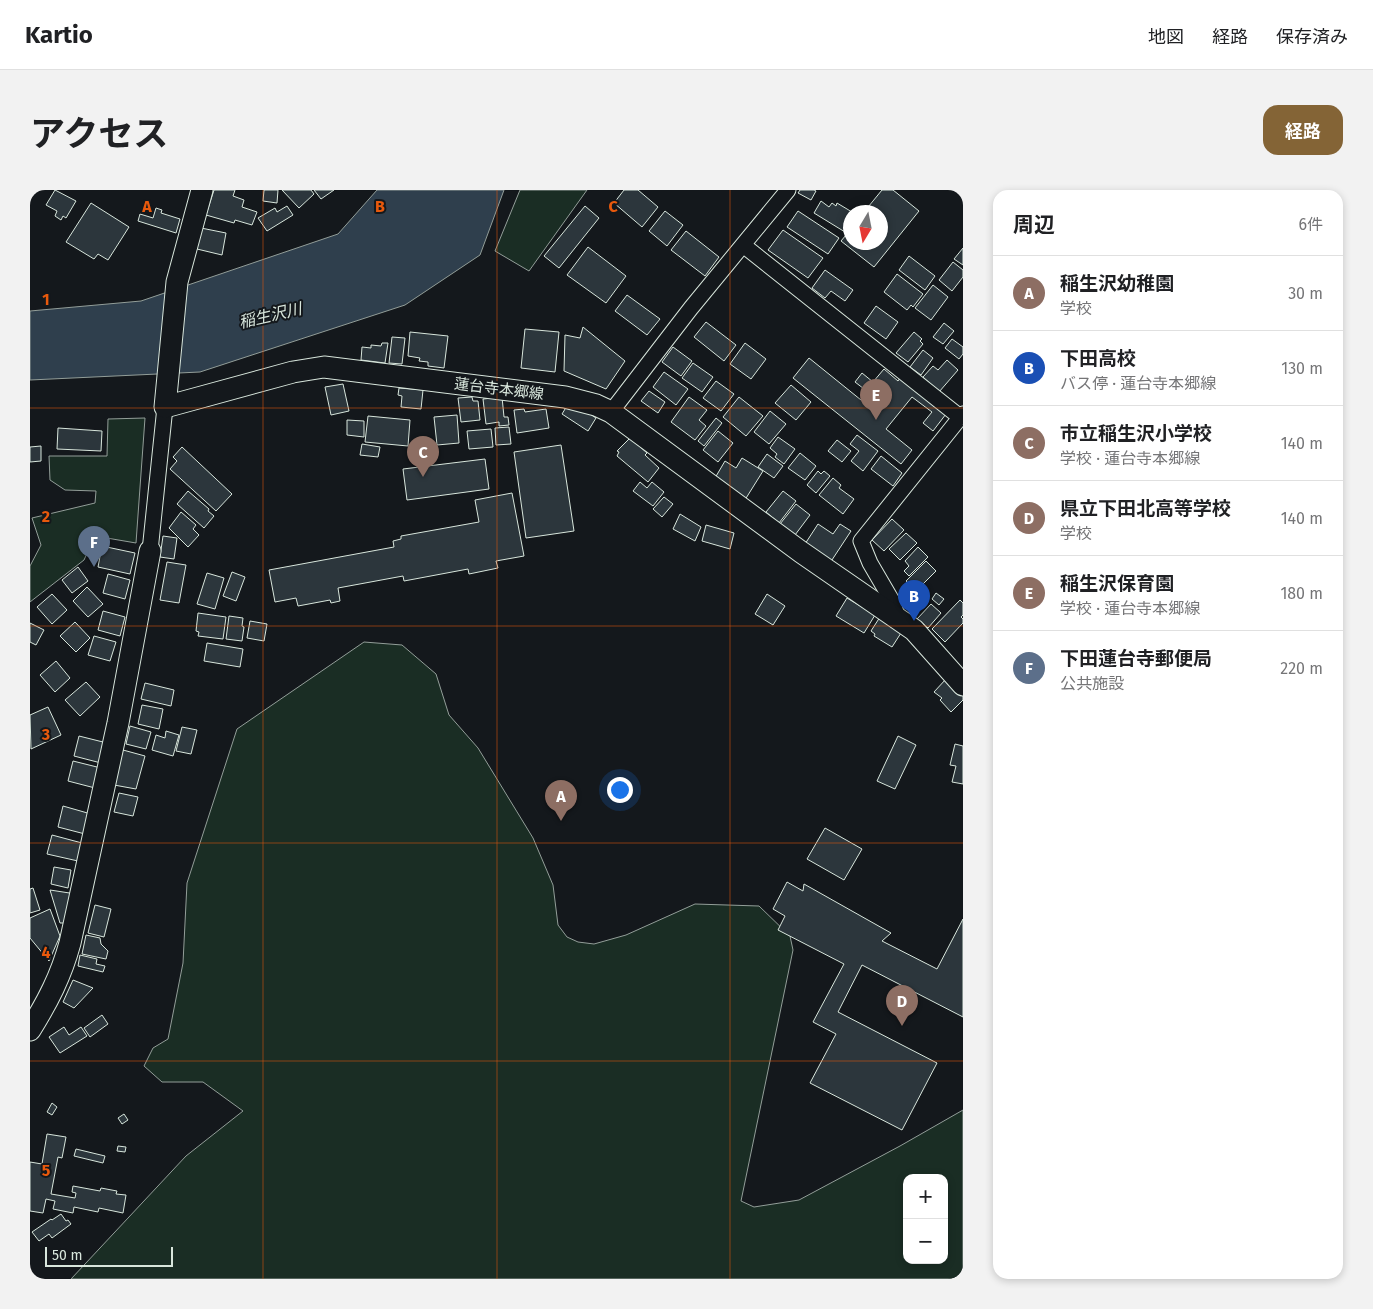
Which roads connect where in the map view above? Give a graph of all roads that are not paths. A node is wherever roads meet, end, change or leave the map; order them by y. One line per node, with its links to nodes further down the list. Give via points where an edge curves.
1 (202, 190): 4 (main road, via 177,282)
2 (788, 190): 3 (street)
3 (743, 244): 5 (street); 6 (street)
4 (165, 399): 5 (main road, 蓮台寺本郷線, via 324,367 565,397); 7 (street)
5 (612, 412): 8 (main road, 蓮台寺本郷線)
6 (962, 416): 8 (street, via 861,542)
7 (150, 551): 10 (main road, via 118,723 64,967)
8 (900, 621): 9 (main road, 蓮台寺本郷線, via 914,630)
9 (963, 684)
10 (30, 1030)

